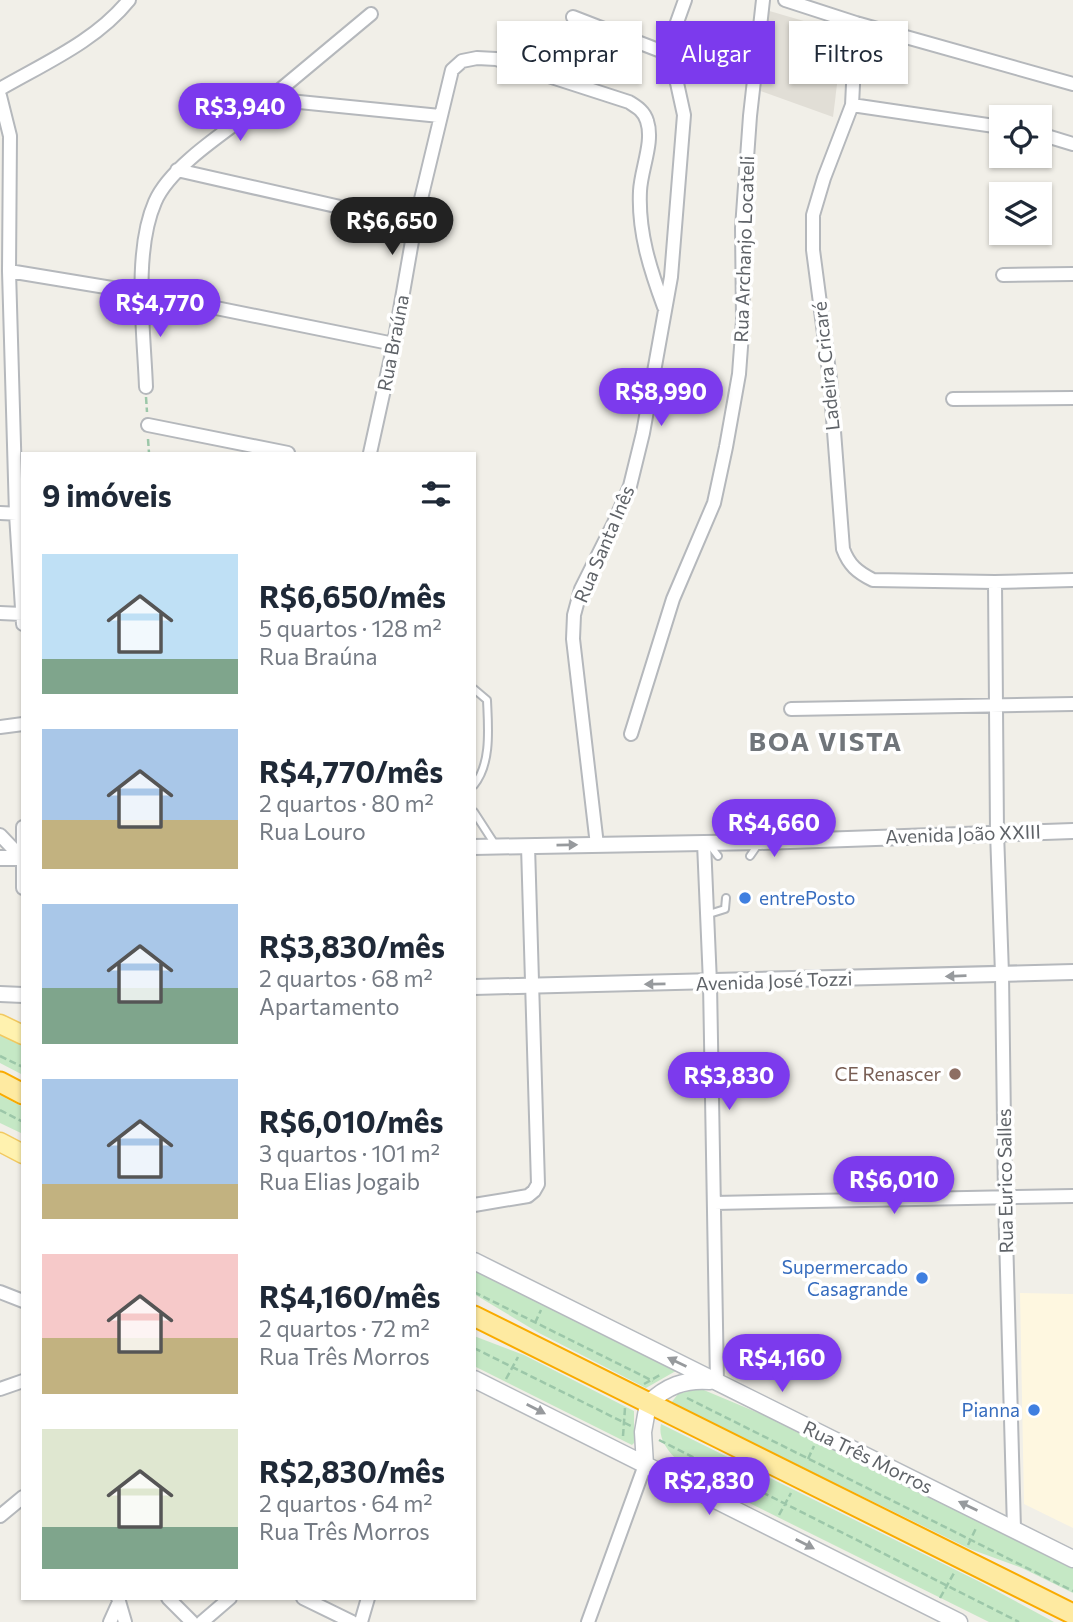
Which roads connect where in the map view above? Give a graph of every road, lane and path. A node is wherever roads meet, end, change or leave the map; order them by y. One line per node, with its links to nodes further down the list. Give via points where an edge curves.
1 (130, 0): 14 (street, via 88,38)
2 (685, 0): 7 (street)
3 (763, 0): 49 (street, Rua Archanjo Locateli, via 742,228 739,374 713,503 673,599)
4 (785, 0): 8 (street)
5 (371, 14): 16 (street)
6 (573, 17): 10 (street)
7 (677, 21)
8 (850, 21)
9 (908, 37): 11 (street)
10 (656, 49)
11 (1073, 83)
12 (677, 84): 28 (street, Rua Santa Inês, via 684,115)
13 (853, 84): 17 (street, Ladeira Cricaré)
14 (0, 89)
15 (0, 96): 24 (street, via 10,136)
16 (270, 99): 18 (street); 22 (street)
17 (852, 105): 19 (street); 40 (street, Ladeira Cricaré, via 813,215 843,549 848,562 873,580)
18 (439, 116): 23 (street, Rua Braúna); 28 (street, Rua Braúna, via 452,70 462,61 477,58 629,102 643,112 648,138 639,221)
19 (989, 125)
20 (1052, 138): 21 (street)
21 (1073, 144)
22 (177, 170): 23 (street); 27 (street, via 155,201 144,242)
23 (415, 224): 29 (street, Rua Braúna)
24 (9, 271): 27 (street); 37 (street)
25 (1073, 274): 26 (street)
26 (1003, 275)
27 (142, 293): 29 (street); 30 (street)
28 (665, 309): 57 (street, Rua Santa Inês, via 630,486 581,589 574,615)
29 (394, 344): 35 (street, Rua Braúna)
30 (146, 387): 33 (path)
31 (1073, 398): 32 (street)
32 (953, 399)
33 (148, 425): 34 (street)
34 (283, 452)
35 (370, 452)
36 (0, 513): 37 (street)
37 (19, 514): 39 (street)
38 (1073, 580): 40 (street, Ladeira Cricaré)
39 (21, 581)
40 (995, 582): 45 (street, Rua Eurico Salles)
41 (0, 613): 42 (street)
42 (21, 614)
43 (476, 691): 50 (lane, via 487,700 488,733 484,767)
44 (1073, 704): 45 (street)
45 (996, 706): 46 (street); 53 (street, Rua Eurico Salles)
46 (791, 709)
47 (21, 724): 48 (street)
48 (0, 727)
49 (631, 734)
50 (476, 781)
51 (476, 815): 58 (lane)
52 (1073, 831): 53 (street, Avenida João XXIII)
53 (997, 832): 55 (street, Avenida João XXIII); 69 (street, Rua Eurico Salles)
54 (0, 835): 63 (street)
55 (760, 842): 56 (street, Avenida João XXIII); 62 (lane)
56 (706, 843): 57 (street, Avenida João XXIII); 61 (lane); 67 (street)
57 (597, 845): 59 (street, Avenida João XXIII, one-way to 57)
58 (496, 846): 59 (street, Avenida João XXIII); 60 (street, Avenida João XXIII)
59 (528, 846): 71 (street)
60 (476, 847)
61 (719, 856)
62 (750, 856)
63 (21, 857)
64 (0, 858): 65 (street)
65 (21, 858)
66 (726, 898): 67 (lane, via 725,909)
67 (709, 914): 70 (street)
68 (1073, 972): 69 (street, Avenida José Tozzi)
69 (1002, 974): 70 (street, Avenida José Tozzi, one-way to 70); 87 (street, Rua Eurico Salles)
70 (710, 983): 71 (street, Avenida José Tozzi, one-way to 71); 88 (street)
71 (532, 986): 72 (street, Avenida José Tozzi); 89 (street, via 538,1184 528,1196)
72 (476, 987)
73 (0, 994): 74 (street)
74 (21, 995)
75 (0, 1024): 76 (main road)
76 (21, 1034)
77 (0, 1056): 78 (path)
78 (21, 1066)
79 (0, 1082): 80 (highway)
80 (21, 1093)
81 (0, 1110): 82 (path)
82 (21, 1121)
83 (0, 1142): 84 (main road); 85 (main road)
84 (21, 1146)
85 (21, 1153)
86 (1073, 1196): 87 (street)
87 (1005, 1198): 88 (street); 106 (street, Rua Eurico Salles)
88 (714, 1203): 98 (street)
89 (476, 1205)
90 (476, 1262): 98 (main road, Rua Três Morros, one-way to 90)
91 (0, 1292): 93 (street)
92 (476, 1293): 99 (path)
93 (21, 1300)
94 (476, 1317): 101 (highway)
95 (476, 1349): 102 (path)
96 (476, 1380): 103 (main road, one-way to 103)
97 (21, 1382): 100 (street)
98 (716, 1382): 99 (main road, via 689,1381); 106 (main road, Rua Três Morros, one-way to 98)
99 (667, 1388): 101 (main road); 108 (path)
100 (0, 1389)
101 (648, 1404): 102 (main road); 114 (highway)
102 (643, 1432): 103 (main road); 126 (path)
103 (645, 1465): 124 (street); 125 (main road, one-way to 125)
104 (21, 1499): 105 (street)
105 (0, 1516)
106 (1014, 1529): 107 (main road, Rua Três Morros)
107 (1073, 1559)
108 (1073, 1591)
109 (118, 1600): 118 (street); 119 (street)
110 (170, 1600): 120 (street)
111 (228, 1600): 121 (street)
112 (306, 1600): 117 (street)
113 (367, 1600): 123 (street)
114 (1050, 1601): 115 (highway); 116 (highway)
115 (1073, 1608)
116 (1073, 1615)
117 (328, 1617): 122 (street)
118 (110, 1622)
119 (125, 1622)
120 (192, 1622)
121 (202, 1622)
122 (352, 1622)
123 (361, 1622)
124 (588, 1622)
125 (960, 1622)
126 (1019, 1622)

